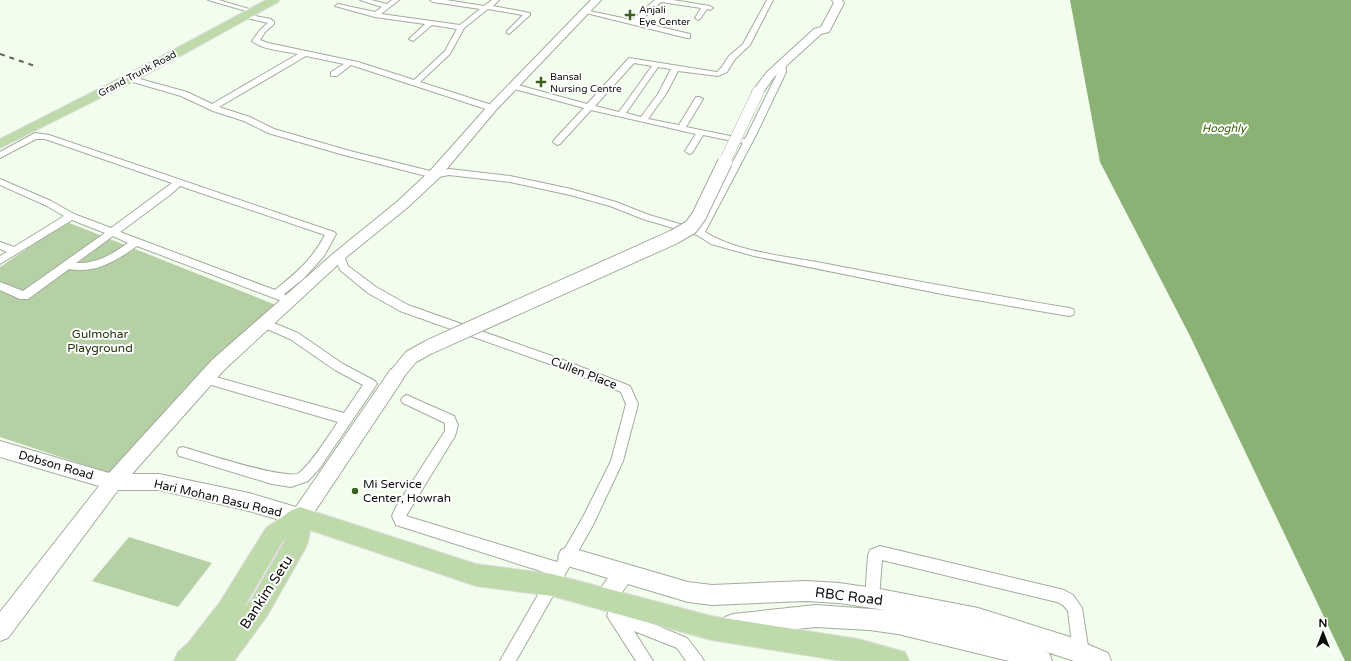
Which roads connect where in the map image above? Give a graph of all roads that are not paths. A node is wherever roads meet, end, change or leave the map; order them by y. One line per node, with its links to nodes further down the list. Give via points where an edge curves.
1 (211, 0): 17 (street)
2 (274, 0): 17 (main road, Grand Trunk Road)
3 (363, 0): 14 (street)
4 (396, 0): 14 (street)
5 (433, 0): 15 (street)
6 (496, 0): 15 (street)
7 (596, 0): 16 (main road)
8 (660, 0): 19 (street, via 708,8); 21 (street)
9 (760, 0): 12 (street)
10 (831, 0): 23 (main road, via 815,28)
11 (837, 0): 23 (main road, via 839,2 825,30)
12 (770, 1): 31 (street, via 746,45 724,70 718,74)
13 (338, 6): 18 (street)
14 (388, 6): 18 (street)
15 (486, 8): 22 (street); 24 (street, via 528,14)
16 (585, 12): 21 (street); 35 (main road)
17 (249, 13): 27 (street, via 272,23 256,41); 33 (main road, Grand Trunk Road)
18 (377, 14): 20 (street, via 375,15)
19 (698, 18)
20 (430, 23): 22 (street); 26 (street)
21 (633, 23): 25 (street)
22 (461, 27): 34 (street, via 456,42 445,58)
23 (818, 31): 29 (main road)
24 (509, 32)
25 (687, 36)
26 (413, 39)
27 (305, 53): 28 (street); 37 (street)
28 (350, 63): 32 (street); 34 (street)
29 (781, 64): 45 (street, via 782,72); 72 (main road, bridge, via 758,92 699,216 691,227 411,357)
30 (656, 65): 31 (street); 38 (street, via 632,60); 40 (street)
31 (676, 68): 41 (street, via 662,94)
32 (334, 74)
33 (129, 78): 37 (street, via 184,94); 46 (main road, Grand Trunk Road)
34 (415, 82): 39 (street)
35 (514, 86): 38 (street); 39 (main road)
36 (699, 99): 42 (street)
37 (213, 107): 49 (street, via 271,131)
38 (590, 107): 40 (street); 44 (street)
39 (492, 108): 49 (main road)
40 (621, 115): 41 (street)
41 (643, 120): 42 (street)
42 (682, 128): 43 (street)
43 (701, 132): 45 (street); 47 (street)
44 (557, 142)
45 (748, 142): 54 (street)
46 (0, 144)
47 (689, 151)
48 (0, 155): 51 (street, via 35,136 46,137)
49 (434, 175): 54 (street, via 449,172 510,179 571,192); 58 (main road)
50 (0, 182): 52 (street)
51 (178, 183): 53 (street); 62 (street, via 331,234 320,254)
52 (71, 216): 53 (street); 57 (street)
53 (114, 232): 55 (street); 60 (street)
54 (700, 233): 64 (street, via 714,242 823,268)
55 (136, 242): 60 (street, via 112,259 97,265 77,268); 62 (street)
56 (0, 245): 57 (street)
57 (14, 251): 59 (street)
58 (339, 256): 63 (main road); 73 (street, Cullen Place, via 344,268 372,290 404,308 626,389 632,404 617,461)
59 (0, 261)
60 (68, 265): 61 (street, via 24,296)
61 (0, 286)
62 (277, 294): 63 (street)
63 (290, 300): 65 (main road)
64 (1069, 312)
65 (264, 323): 66 (main road); 68 (street, via 294,336 371,384)
66 (205, 379): 68 (street); 71 (main road)
67 (407, 400): 73 (street, via 450,420 452,425 451,432 401,511 401,521)
68 (346, 419): 70 (street, via 314,465 296,480 272,478)
69 (0, 449): 71 (main road, Dobson Road)
70 (183, 452)
71 (113, 482): 72 (main road, Hari Mohan Basu Road, via 159,482 249,502); 78 (main road)
72 (300, 517): 73 (main road, via 476,575); 80 (main road, Bankim Setu, via 274,535 228,610 197,652); 81 (main road, Bankim Setu, via 297,542 259,608)
73 (560, 571): 74 (main road, RBC Road); 76 (main road); 82 (street, Cullen Place)
74 (624, 573): 75 (main road, RBC Road, via 688,592 712,595 806,591); 76 (main road)
75 (872, 598): 79 (main road, RBC Road, via 978,619); 79 (street, via 876,555 880,553 1060,595 1075,608)
76 (609, 608): 77 (main road); 83 (street); 84 (street, via 682,643)
77 (711, 628): 85 (main road, via 858,651); 86 (main road, RBC Road, via 816,616 869,619 898,623 997,646)
78 (0, 630)
79 (1081, 653): 87 (main road, RBC Road)
80 (187, 661)
81 (218, 661)
82 (508, 661)
83 (645, 661)
84 (696, 661)
85 (896, 661)
86 (1041, 661)
87 (1100, 661)

